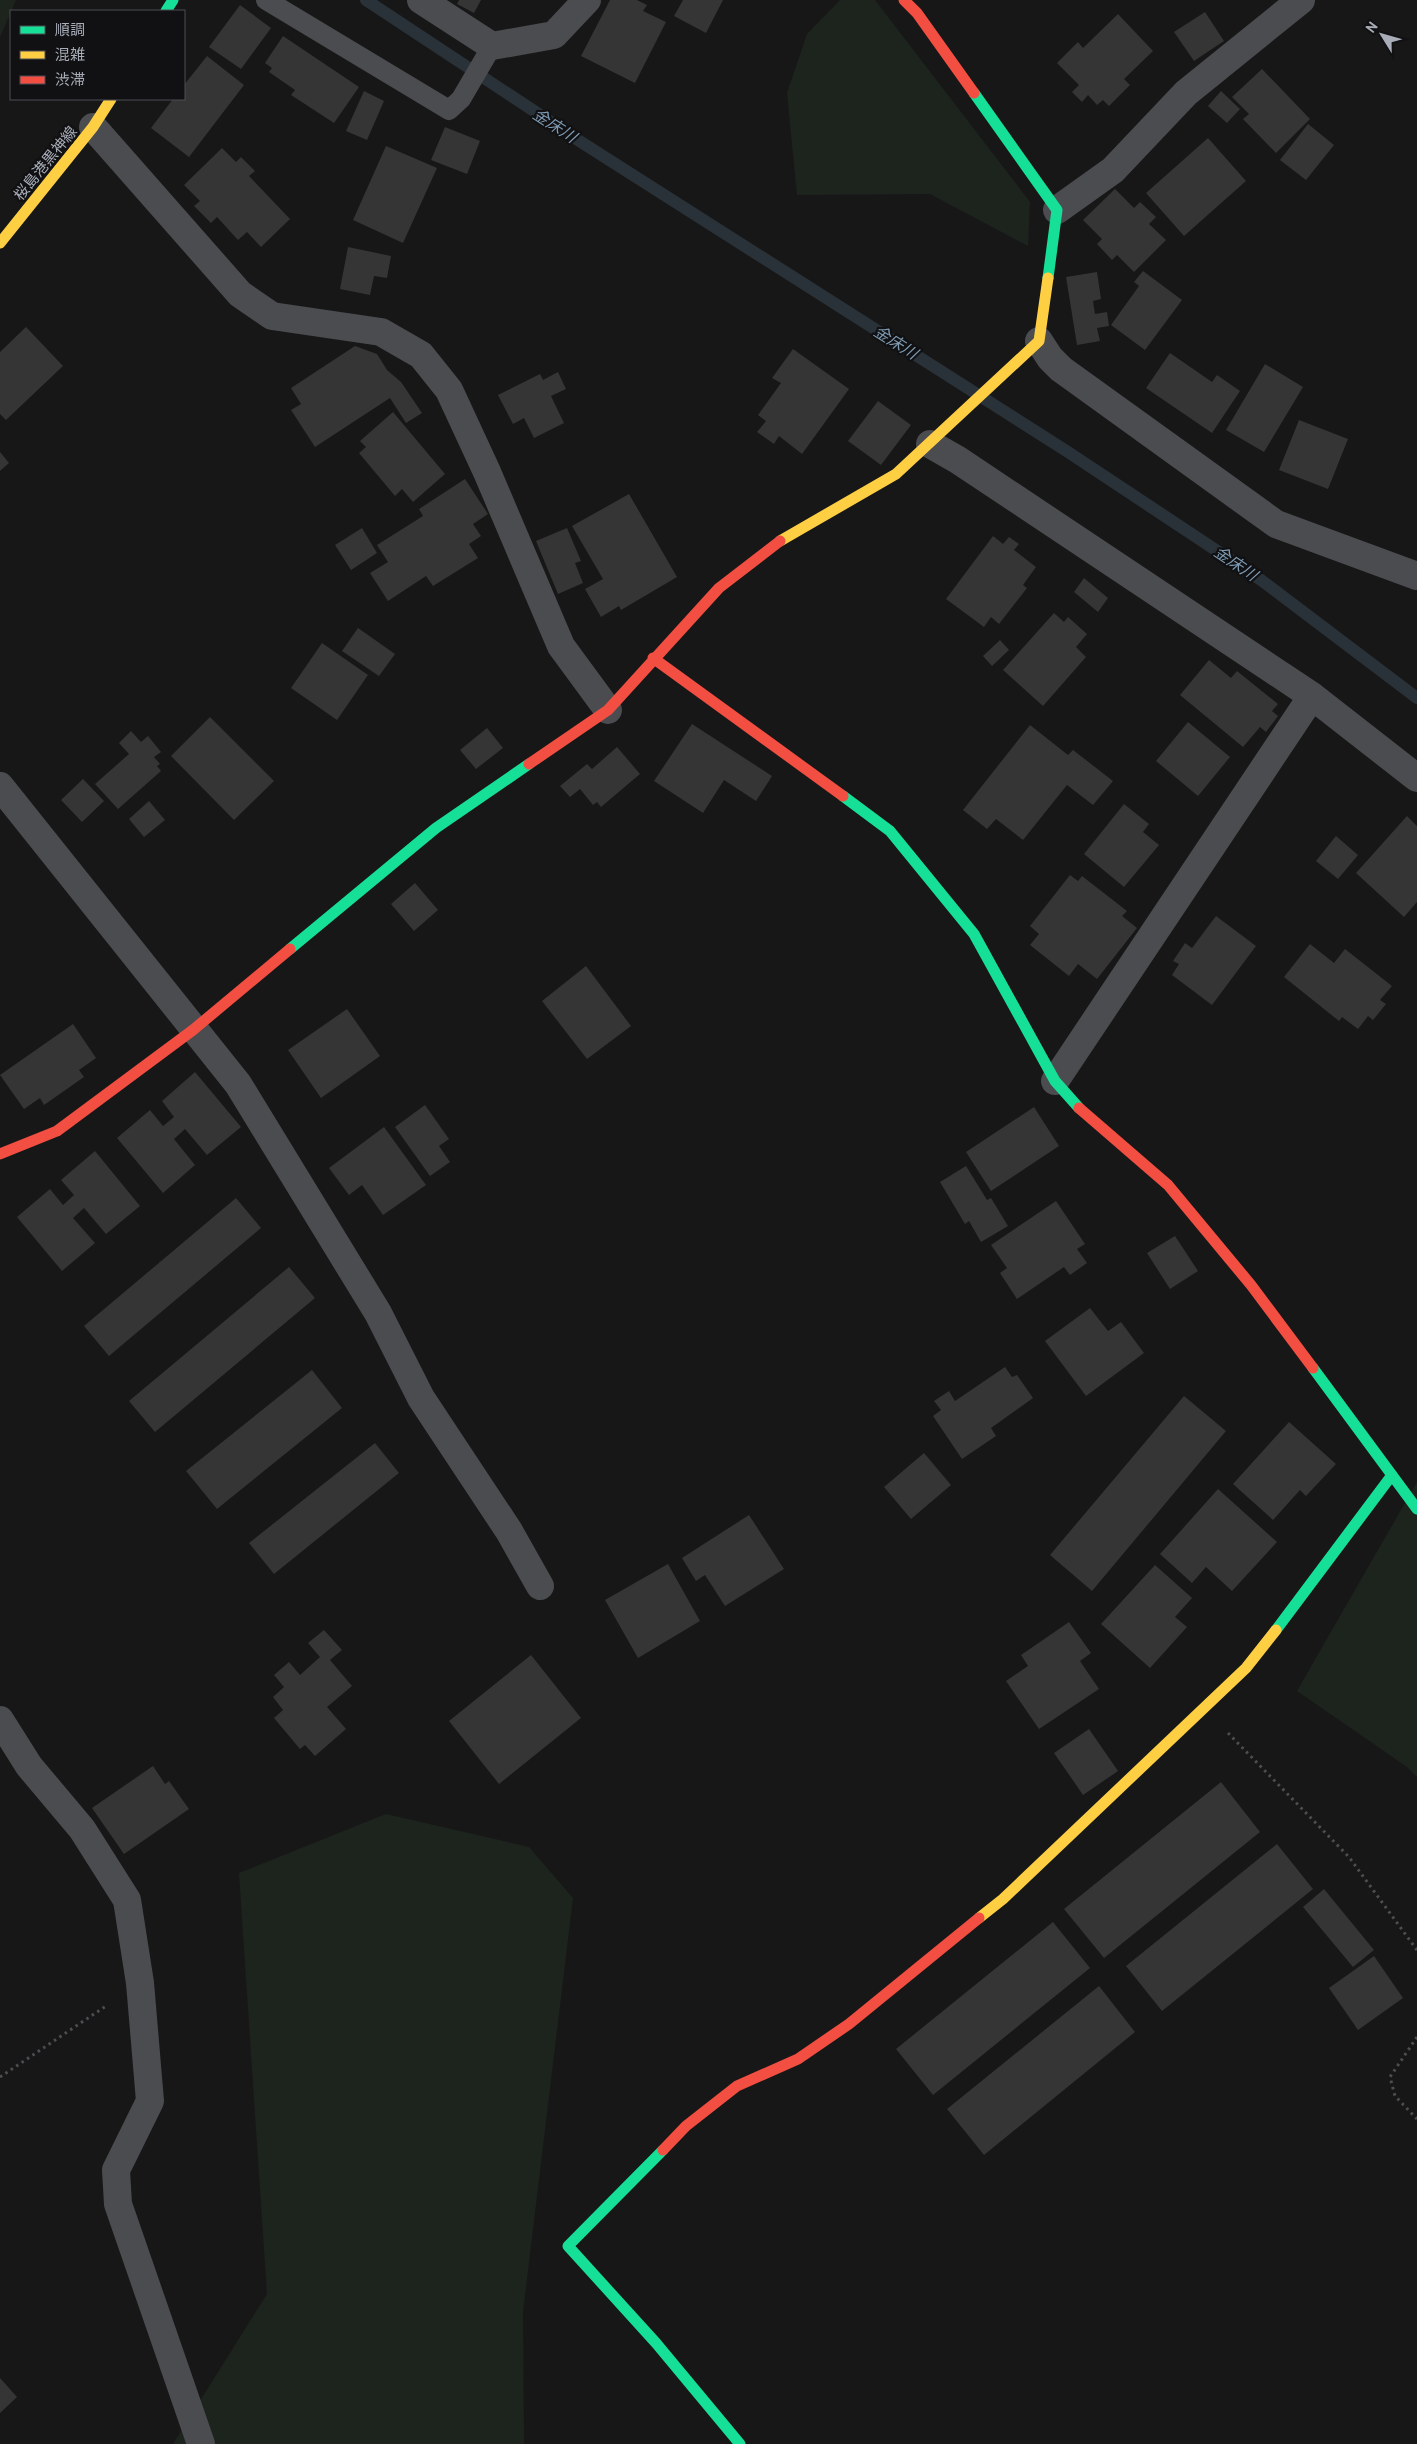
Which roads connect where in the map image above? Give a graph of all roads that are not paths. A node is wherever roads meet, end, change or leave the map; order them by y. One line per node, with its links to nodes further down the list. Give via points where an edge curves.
1 (266, 0): 6 (lane, via 449,110 461,99)
2 (421, 0): 6 (street)
3 (587, 0): 6 (street, via 554,35)
4 (904, 0): 9 (street, via 917,13)
5 (1300, 0): 9 (street, via 1186,93 1113,170)
6 (492, 46)
7 (110, 100): 8 (street, 桜島港黒神線)
8 (93, 127): 10 (street, 桜島港黒神線); 16 (street, via 248,300 272,316 381,332 421,355 449,390 561,646)
9 (1056, 210): 11 (street)
10 (0, 243)
11 (1031, 349): 12 (street); 13 (street, via 1050,358 1060,369 1276,524)
12 (930, 444): 14 (street, via 896,474 783,539 719,588); 15 (street)
13 (1417, 576)
14 (653, 658): 16 (street); 20 (street, via 890,831 974,934)
15 (1312, 696): 17 (street); 20 (street)
16 (608, 710): 19 (street, via 436,828)
17 (1417, 778)
18 (0, 786): 19 (street)
19 (193, 1030): 21 (street, via 57,1132); 24 (street, via 238,1084 378,1313 421,1398 509,1531)
20 (1055, 1081): 22 (street, via 1082,1110 1168,1186 1251,1285)
21 (0, 1154)
22 (1392, 1475): 23 (street); 27 (street, via 1246,1668 1205,1710 1003,1899 849,2024 798,2059 737,2086 686,2126 568,2246 616,2296)
23 (1417, 1509)
24 (540, 1586)
25 (0, 1720): 26 (street, via 29,1766 82,1830 127,1900 140,1983 150,2101 116,2170 118,2204)
26 (201, 2444)
27 (740, 2444)

